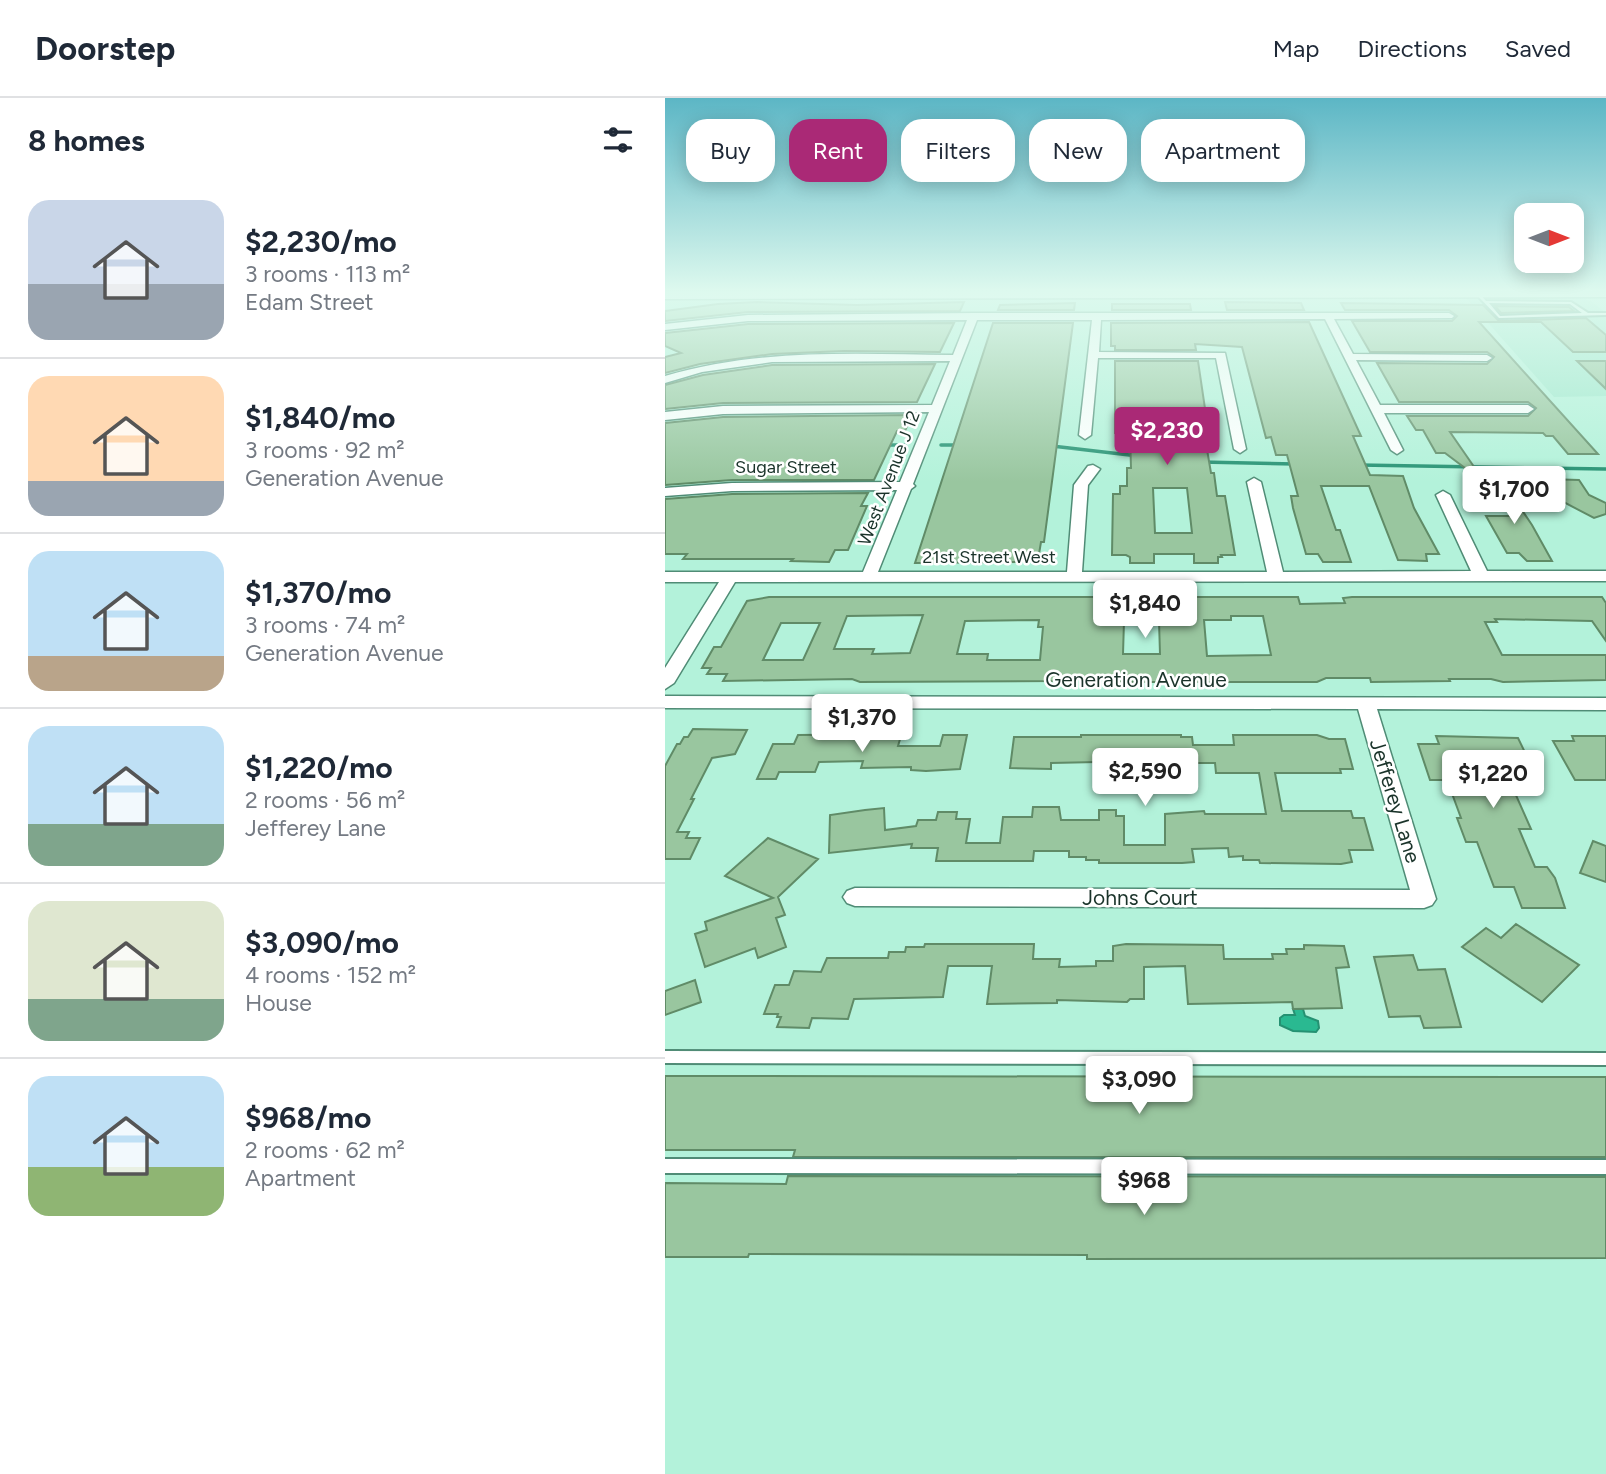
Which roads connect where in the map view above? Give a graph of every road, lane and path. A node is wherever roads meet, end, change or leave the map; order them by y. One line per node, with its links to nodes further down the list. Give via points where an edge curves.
1 (958, 353): 5 (street, West Avenue J 12)
2 (1346, 353): 4 (street)
3 (1092, 355): 12 (street); 13 (street, via 1221,355)
4 (1348, 357): 6 (street); 9 (street)
5 (956, 358): 7 (street, via 768,358 725,362); 8 (street, West Avenue J 12)
6 (1487, 358)
7 (665, 380)
8 (935, 408): 11 (street, via 747,410); 17 (street, West Avenue J 12)
9 (1377, 409): 10 (street); 14 (street)
10 (1528, 409)
11 (665, 416)
12 (1085, 435)
13 (1240, 449)
14 (1397, 450)
15 (1093, 469): 26 (street, via 1081,485)
16 (1254, 482): 20 (street)
17 (908, 486): 18 (street, Sugar Street, via 732,486); 22 (street, West Avenue J 12)
18 (665, 492)
19 (1443, 495): 23 (street)
20 (1276, 575): 23 (street, 21st Street West); 26 (street, 21st Street West)
21 (730, 576): 22 (street, 21st Street West); 25 (street, 21st Street West); 27 (street)
22 (869, 576): 26 (street, 21st Street West)
23 (1481, 576): 24 (street, 21st Street West)
24 (1606, 576)
25 (665, 577)
26 (1074, 577)
27 (665, 683)
28 (665, 702): 29 (street, Generation Avenue)
29 (1366, 704): 30 (street, Generation Avenue); 32 (street, Jefferey Lane)
30 (1606, 704)
31 (855, 897): 32 (street, Johns Court)
32 (1424, 899)
33 (665, 1057): 34 (lane)
34 (1606, 1059)
35 (665, 1166): 36 (lane)
36 (1606, 1167)

